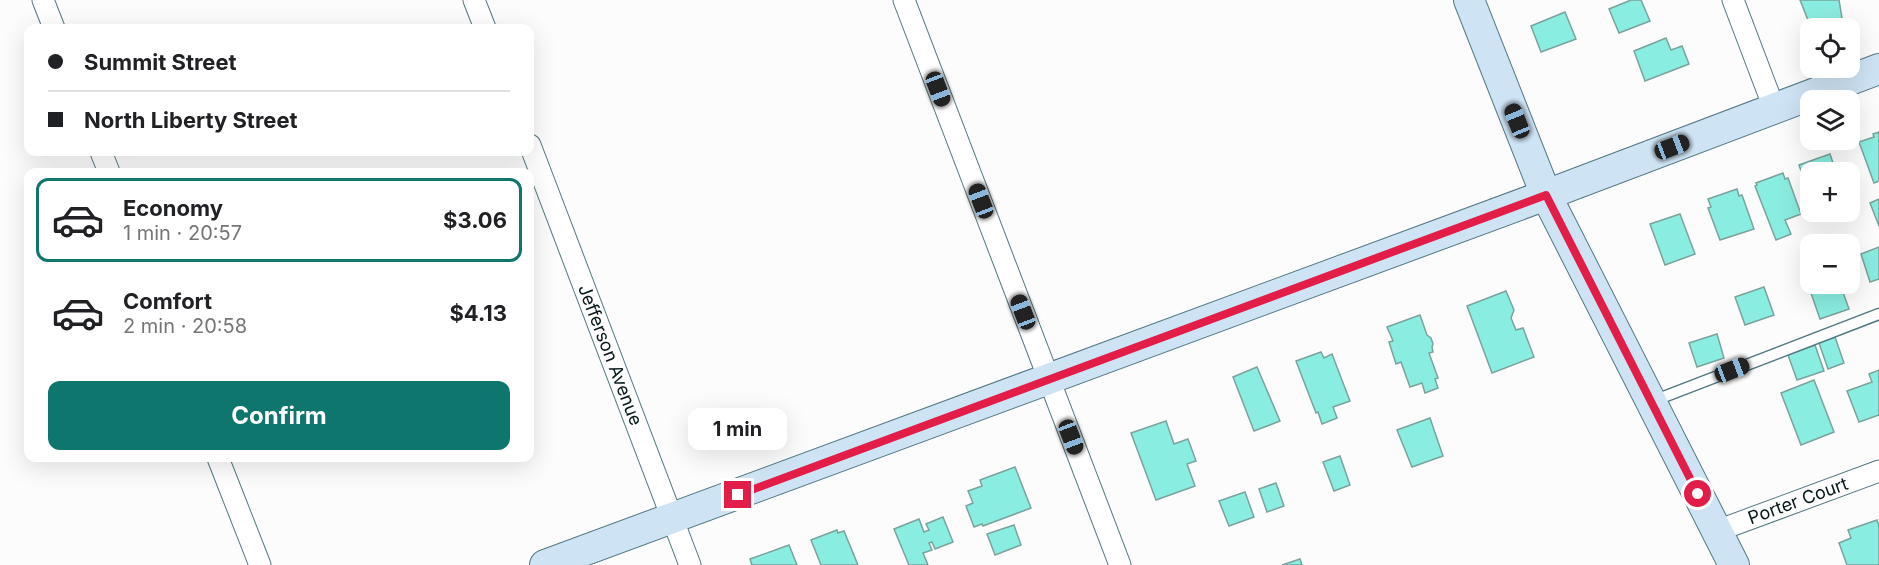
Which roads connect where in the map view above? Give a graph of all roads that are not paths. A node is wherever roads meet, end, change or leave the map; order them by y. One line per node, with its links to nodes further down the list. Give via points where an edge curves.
1 (44, 0): 6 (street)
2 (474, 0): 7 (street)
3 (904, 0): 13 (street)
4 (1469, 0): 11 (main road)
5 (1733, 0): 9 (street)
6 (53, 24)
7 (483, 24)
8 (1879, 69): 9 (main road)
9 (1774, 108): 11 (main road)
10 (534, 156): 17 (street, Jefferson Avenue)
11 (1546, 195): 13 (main road); 14 (main road)
12 (1879, 314): 14 (lane)
13 (1049, 379): 17 (main road); 23 (street)
14 (1650, 402): 18 (main road)
15 (220, 462): 20 (street)
16 (1879, 471): 18 (street, Porter Court)
17 (672, 519): 21 (main road); 22 (street, Jefferson Avenue)
18 (1716, 531): 19 (main road)
19 (1732, 564)
20 (260, 565)
21 (545, 565)
22 (690, 565)
23 (1120, 565)

